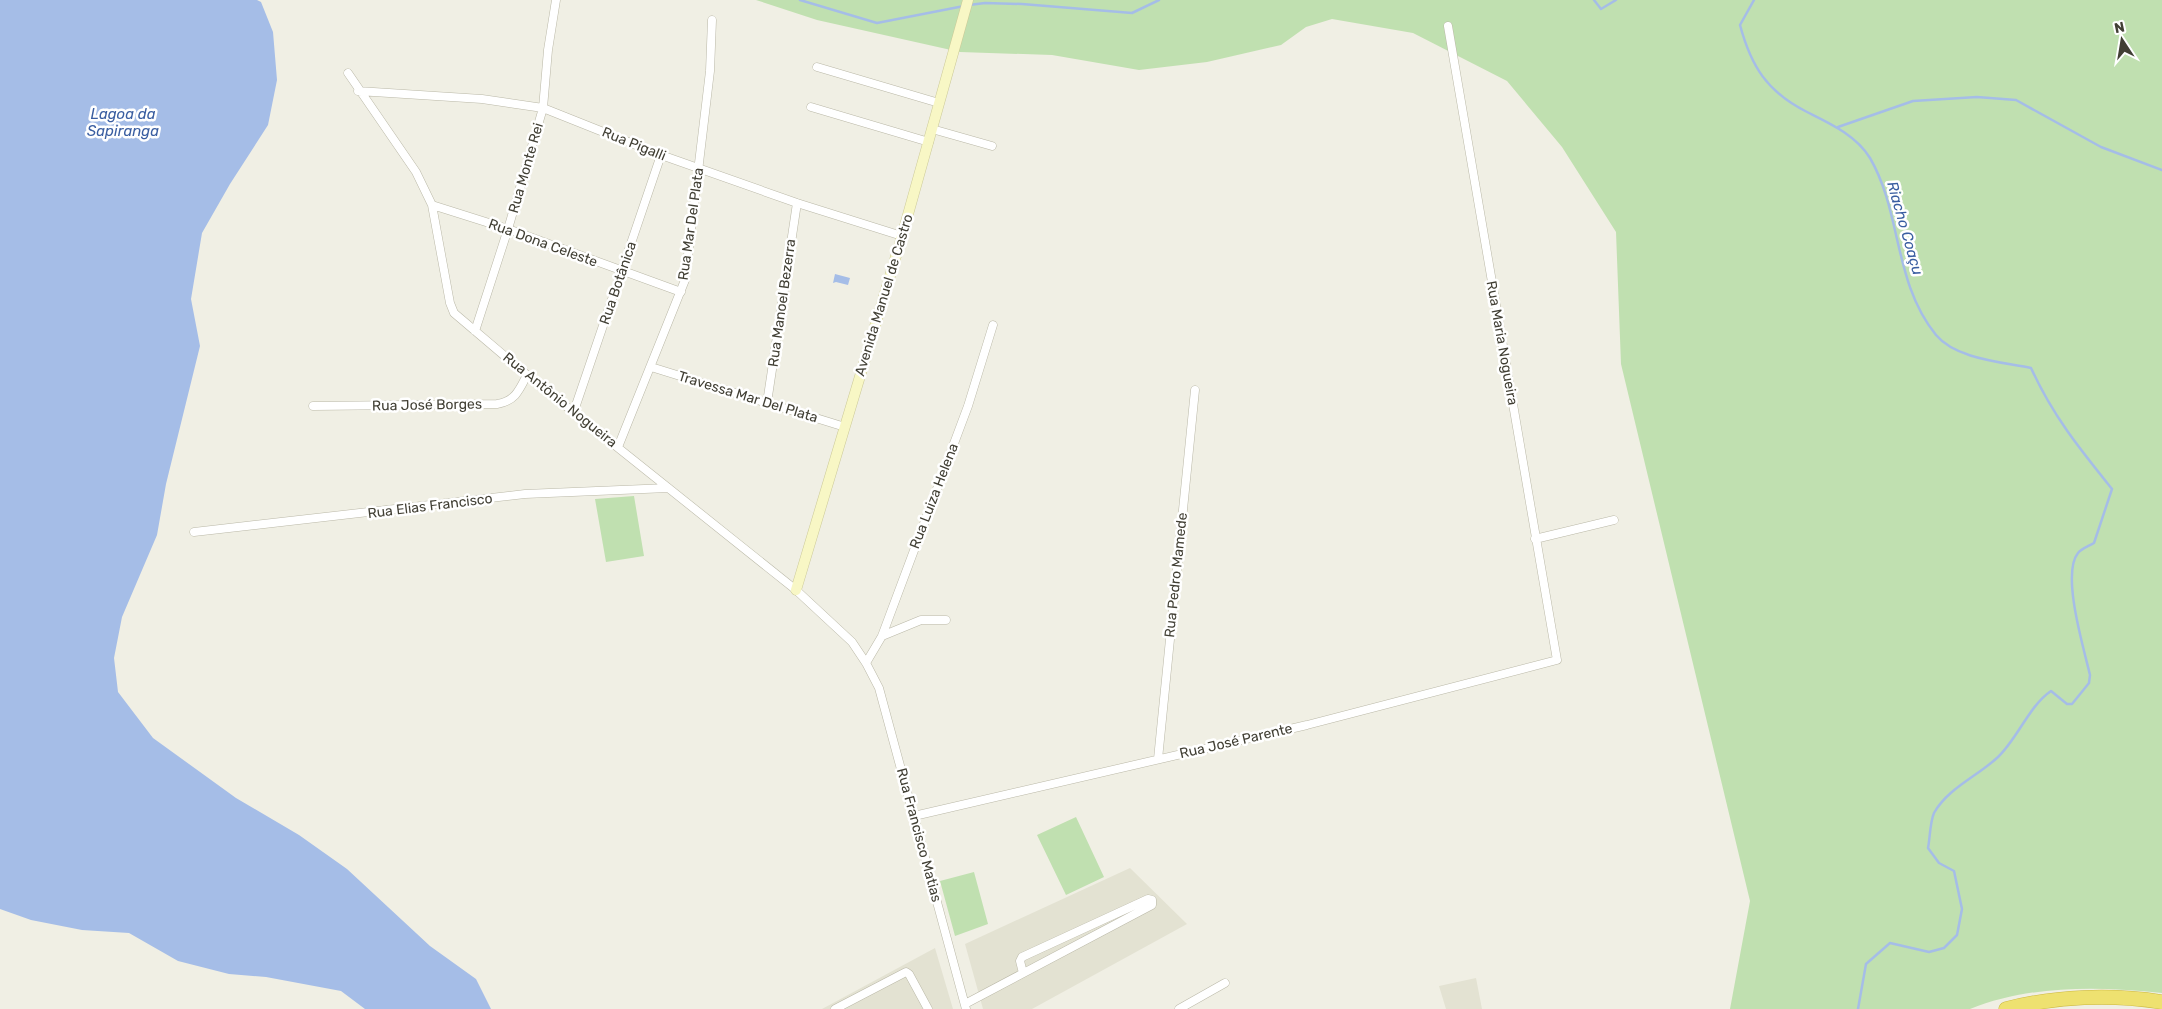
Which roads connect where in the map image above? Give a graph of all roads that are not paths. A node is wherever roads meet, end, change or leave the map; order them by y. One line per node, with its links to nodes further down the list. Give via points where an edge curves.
1 (556, 0): 10 (street, Rua Monte Rei)
2 (968, 0): 8 (street, Avenida Manuel de Castro)
3 (712, 20): 15 (street, Rua Mar Del Plata)
4 (1448, 26): 35 (street, Rua Maria Nogueira)
5 (817, 68): 8 (street)
6 (348, 74): 7 (street, Rua Antônio Nogueira)
7 (358, 90): 10 (street, Rua Pigalli); 17 (street, Rua Antônio Nogueira, via 416,172)
8 (939, 103): 11 (street, Avenida Manuel de Castro)
9 (811, 107): 12 (street)
10 (543, 108): 14 (street, Rua Pigalli); 18 (street, Rua Monte Rei)
11 (932, 129): 12 (street, Avenida Manuel de Castro); 13 (street)
12 (929, 142): 19 (street, Avenida Manuel de Castro)
13 (992, 146)
14 (661, 155): 15 (street, Rua Pigalli); 20 (street, Rua Botânica)
15 (700, 168): 16 (street, Rua Pigalli); 21 (street, Rua Mar Del Plata)
16 (797, 203): 19 (street, Rua Pigalli); 27 (street, Rua Manoel Bezerra)
17 (432, 205): 18 (street, Rua Dona Celeste); 23 (street, Rua Antônio Nogueira, via 452,309)
18 (508, 230): 20 (street, Rua Dona Celeste); 23 (street, Rua Monte Rei)
19 (902, 236): 30 (street, Avenida Manuel de Castro)
20 (622, 271): 21 (street, Rua Dona Celeste); 29 (street, Rua Botânica)
21 (681, 292): 24 (street, Rua Mar Del Plata)
22 (993, 325): 38 (street, Rua Luiza Helena, via 968,406)
23 (475, 332): 25 (street, Rua Antônio Nogueira)
24 (651, 367): 27 (street, Travessa Mar Del Plata); 31 (street, Rua Mar Del Plata)
25 (527, 375): 28 (street, Rua José Borges, via 518,395 508,402 496,404); 29 (street, Rua Antônio Nogueira)
26 (1195, 390): 41 (street, Rua Pedro Mamede)
27 (767, 403): 30 (street, Travessa Mar Del Plata)
28 (313, 406)
29 (574, 411): 31 (street, Rua Antônio Nogueira)
30 (845, 427): 36 (street, Avenida Manuel de Castro)
31 (618, 447): 32 (street, Rua Antônio Nogueira)
32 (668, 488): 34 (street, Rua Elias Francisco, via 526,494); 36 (street, Rua Antônio Nogueira)
33 (1614, 520): 35 (street)
34 (194, 532)
35 (1535, 538): 39 (street, Rua Maria Nogueira)
36 (796, 590): 40 (street, Rua Antônio Nogueira, via 846,636)
37 (946, 620): 38 (street, via 921,620)
38 (882, 636): 40 (street, Rua Luiza Helena)
39 (1557, 660): 41 (street, Rua José Parente, via 1307,726)
40 (866, 663): 42 (street, Rua Francisco Matias, via 879,688)
41 (1158, 759): 42 (street, Rua José Parente)
42 (914, 816): 46 (street, Rua Francisco Matias)
43 (1022, 974): 43 (street, via 1152,905 1153,902 1148,899 1022,957); 46 (street)
44 (1225, 983): 49 (street)
45 (2162, 1002): 50 (highway, via 2084,998)
46 (966, 1006)
47 (835, 1009): 48 (street, via 906,972)
48 (928, 1009)
49 (1179, 1009)
50 (2006, 1009)

